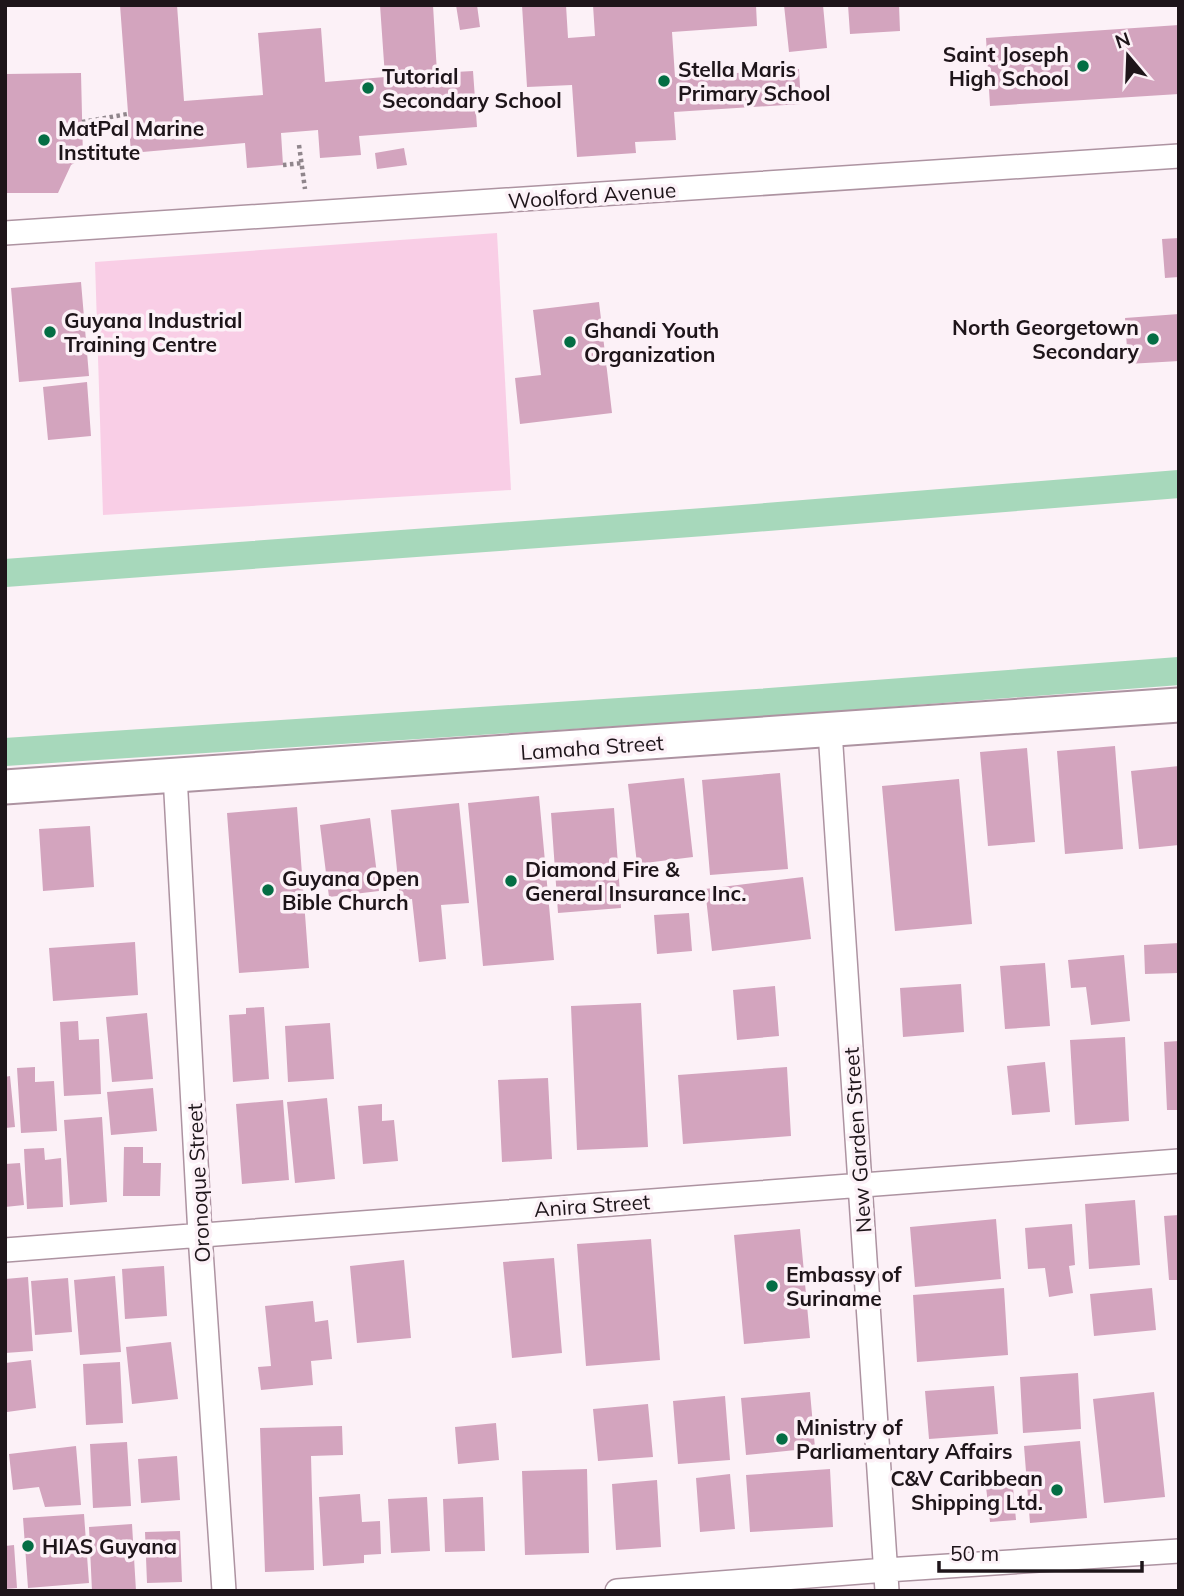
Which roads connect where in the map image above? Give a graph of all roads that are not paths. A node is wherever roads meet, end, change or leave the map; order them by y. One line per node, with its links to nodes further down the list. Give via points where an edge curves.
1 (1179, 156): 2 (street, Woolford Avenue)
2 (5, 233)
3 (1179, 705): 4 (street, Lamaha Street)
4 (830, 731): 5 (street, Lamaha Street); 8 (street, New Garden Street)
5 (175, 775): 6 (street, Lamaha Street); 9 (street, Oronoque Street)
6 (5, 787)
7 (1179, 1161): 8 (street, Anira Street)
8 (860, 1185): 9 (street, Anira Street); 12 (street, New Garden Street)
9 (200, 1235): 10 (street, Anira Street); 13 (street, Oronoque Street)
10 (5, 1250)
11 (1179, 1551): 12 (street)
12 (887, 1580): 14 (street)
13 (224, 1591)
14 (617, 1591)

